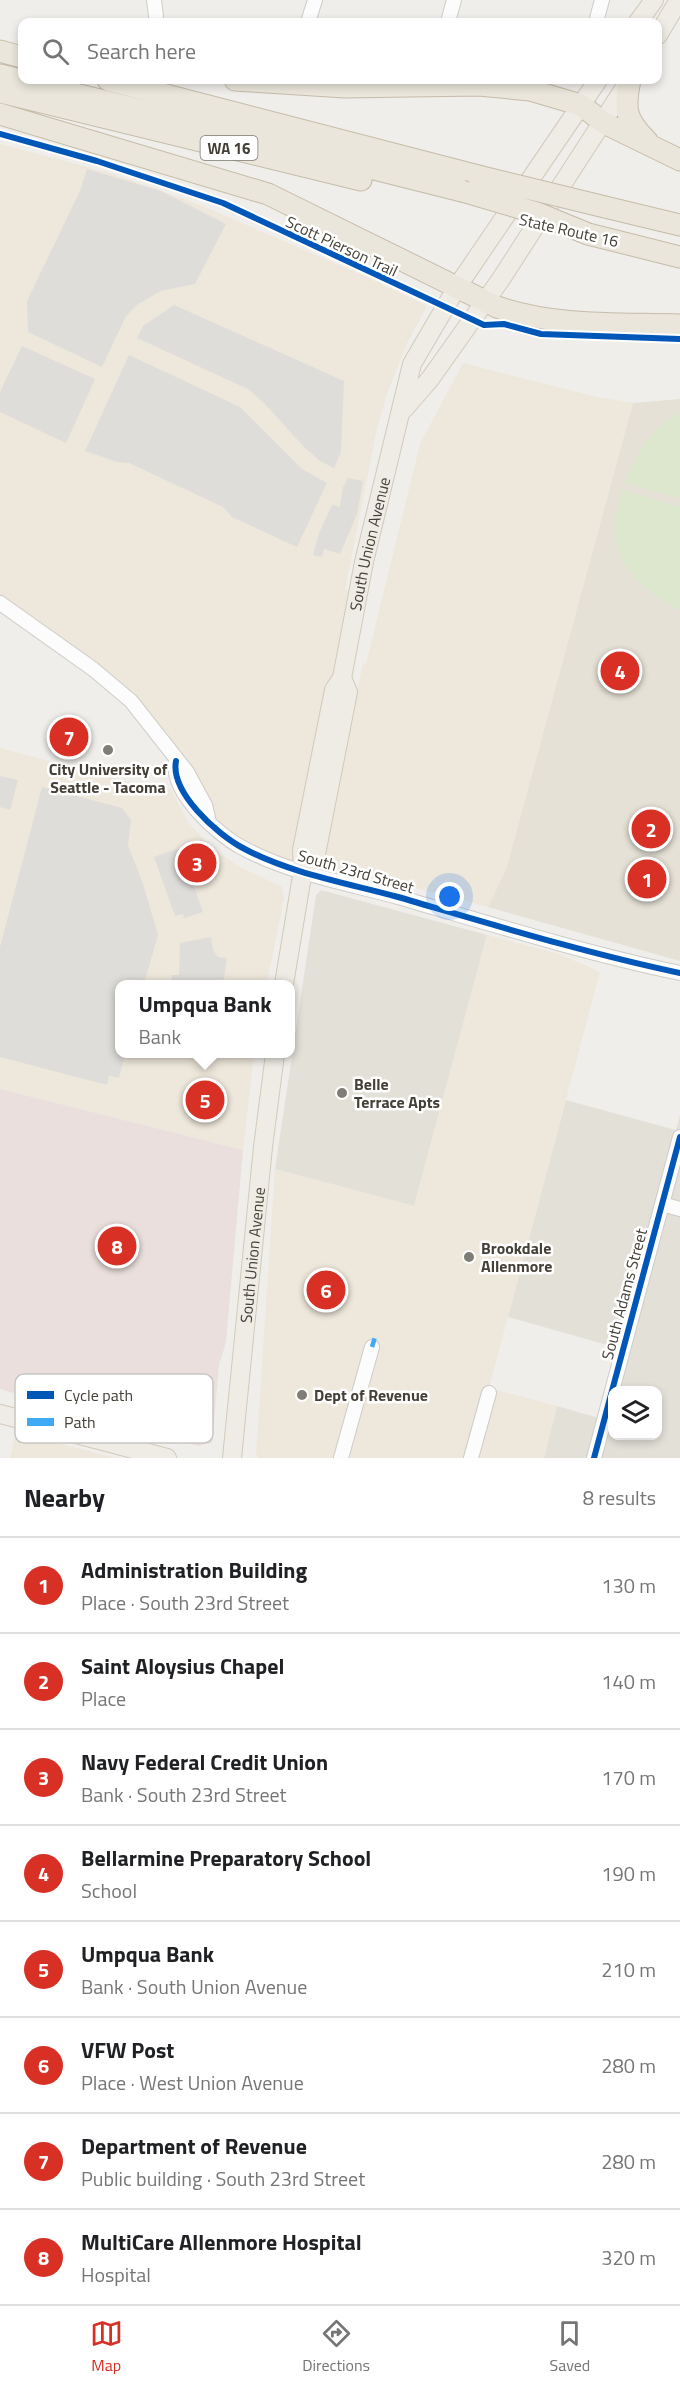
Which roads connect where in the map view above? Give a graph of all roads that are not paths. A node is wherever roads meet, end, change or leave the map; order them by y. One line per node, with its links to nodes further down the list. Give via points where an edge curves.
1 (154, 0): 7 (street)
2 (315, 0): 8 (street)
3 (454, 0): 9 (street)
4 (602, 0): 10 (street)
5 (654, 0): 11 (main road)
6 (679, 0): 12 (main road)
7 (156, 16)
8 (309, 18)
9 (449, 18)
10 (597, 18)
11 (641, 18)
12 (662, 27)
13 (0, 40): 14 (highway)
14 (18, 44)
15 (0, 51): 16 (highway)
16 (18, 56)
17 (0, 75): 18 (highway)
18 (18, 80)
19 (34, 84): 31 (highway)
20 (123, 84): 32 (highway, State Route 16 / WA 16, bridge)
21 (298, 84): 26 (highway, via 496,86 547,93)
22 (595, 84): 26 (main road, South Union Avenue)
23 (628, 84): 28 (main road, South Union Avenue)
24 (629, 84): 29 (highway, via 627,112 632,126)
25 (0, 92): 31 (highway, WA 16)
26 (581, 105): 28 (highway); 34 (main road, South Union Avenue)
27 (0, 114): 34 (highway, via 268,194)
28 (604, 123): 29 (highway); 35 (main road, South Union Avenue)
29 (651, 146): 30 (highway)
30 (680, 160)
31 (460, 198): 33 (highway, State Route 16 / WA 16, bridge)
32 (680, 225)
33 (680, 257)
34 (457, 287): 35 (highway); 37 (main road, South Union Avenue, via 412,364)
35 (485, 301): 36 (highway, via 555,322); 37 (main road, South Union Avenue, via 430,379)
36 (680, 325)
37 (402, 411): 39 (main road, South Union Avenue, via 364,562 342,678 334,690 302,850)
38 (0, 603): 39 (street, South 23rd Street, via 118,688 182,766 205,805 209,822 241,847)
39 (303, 870): 40 (street, South 23rd Street, via 547,940); 41 (main road, South Union Avenue)
40 (680, 973)
41 (285, 980)
42 (274, 1058): 52 (main road, South Union Avenue)
43 (680, 1137): 44 (street, South Adams Street)
44 (662, 1204): 45 (street); 55 (street, South Adams Street)
45 (680, 1209)
46 (372, 1347): 53 (street)
47 (489, 1393): 54 (street)
48 (0, 1414): 49 (main road)
49 (15, 1418)
50 (110, 1443): 51 (main road)
51 (167, 1458)
52 (232, 1458)
53 (341, 1458)
54 (471, 1458)
55 (594, 1458)

